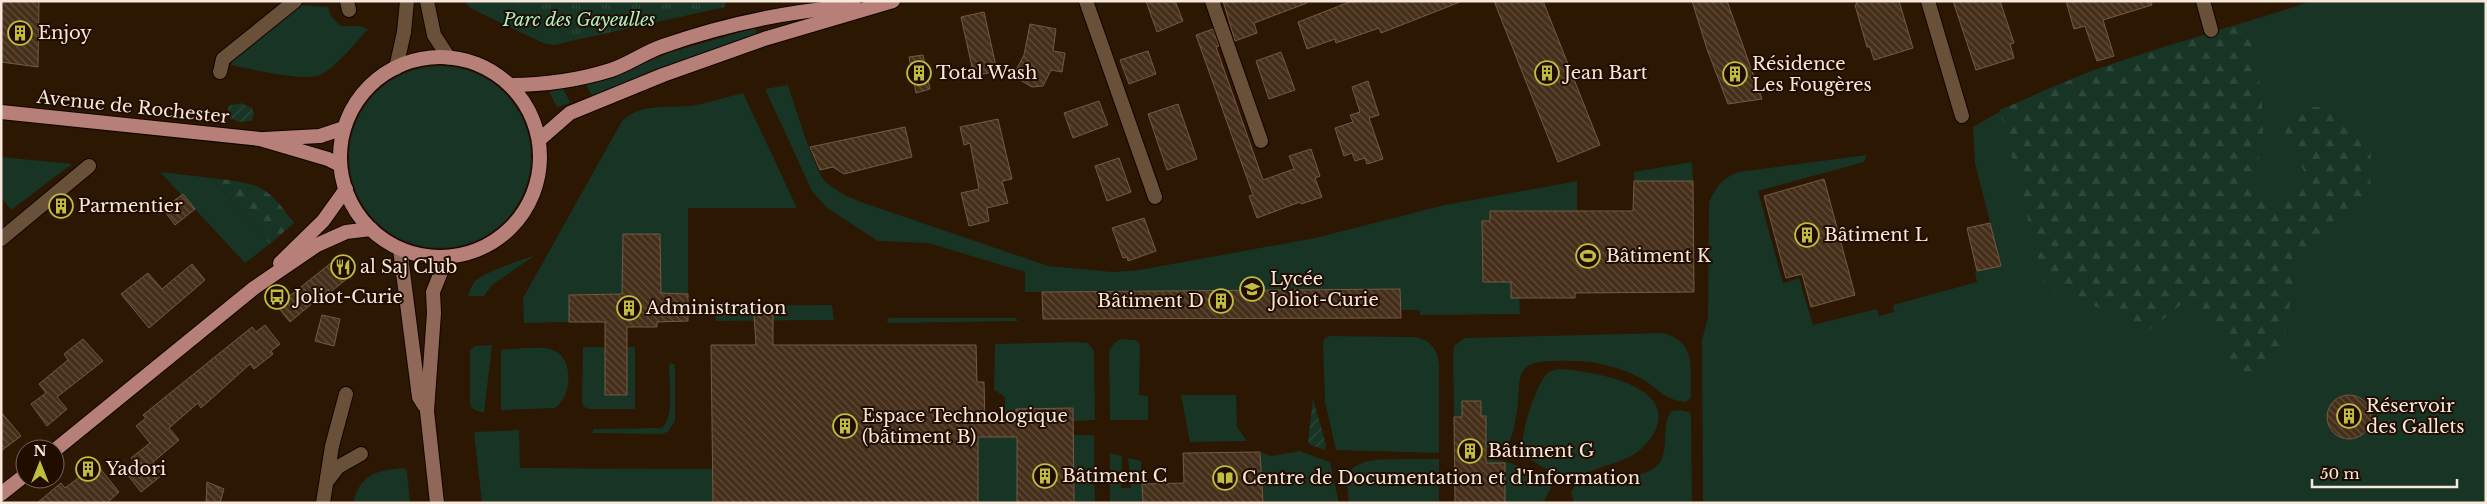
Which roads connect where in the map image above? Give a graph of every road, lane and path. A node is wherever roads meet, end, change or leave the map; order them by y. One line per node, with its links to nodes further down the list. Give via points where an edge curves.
1 (295, 1): 13 (street, via 223,58)
2 (407, 1): 12 (street)
3 (427, 1): 11 (street, via 434,35)
4 (893, 1): 9 (main road)
5 (1086, 1): 24 (street)
6 (1212, 1): 20 (street)
7 (1928, 1): 16 (street)
8 (2202, 1): 10 (street)
9 (877, 5): 14 (main road, via 811,9 764,18 661,46 612,70 566,81); 19 (main road, via 764,39 663,75 570,113)
10 (2211, 30)
11 (449, 58): 12 (main road, via 413,61); 14 (main road, via 471,62 492,71)
12 (396, 68): 17 (main road, via 364,93)
13 (220, 72)
14 (510, 85): 19 (main road, via 523,101)
15 (1, 112): 18 (main road, Avenue de Rochester)
16 (1962, 116)
17 (344, 128): 18 (main road, Avenue de Rochester, via 320,136); 21 (main road)
18 (260, 140): 21 (main road, Avenue de Rochester)
19 (539, 140): 28 (main road, via 538,177 533,194 519,218 499,238 483,247)
20 (1261, 141)
21 (340, 165): 23 (main road)
22 (89, 166): 26 (street)
23 (346, 189): 25 (main road, via 356,210); 29 (main road, via 323,221)
24 (1155, 197)
25 (371, 229): 27 (main road); 29 (main road, via 346,232 317,245)
26 (1, 239)
27 (400, 248): 28 (main road, via 415,254); 31 (main road, via 420,397)
28 (447, 257): 31 (main road, via 433,292)
29 (254, 288): 32 (main road)
30 (346, 394): 34 (street, via 332,446)
31 (427, 411): 38 (main road)
32 (65, 442)
33 (361, 454): 34 (street, via 338,467)
34 (328, 480): 37 (street)
35 (15, 483): 36 (main road)
36 (1, 494)
37 (323, 503)
38 (437, 503)

